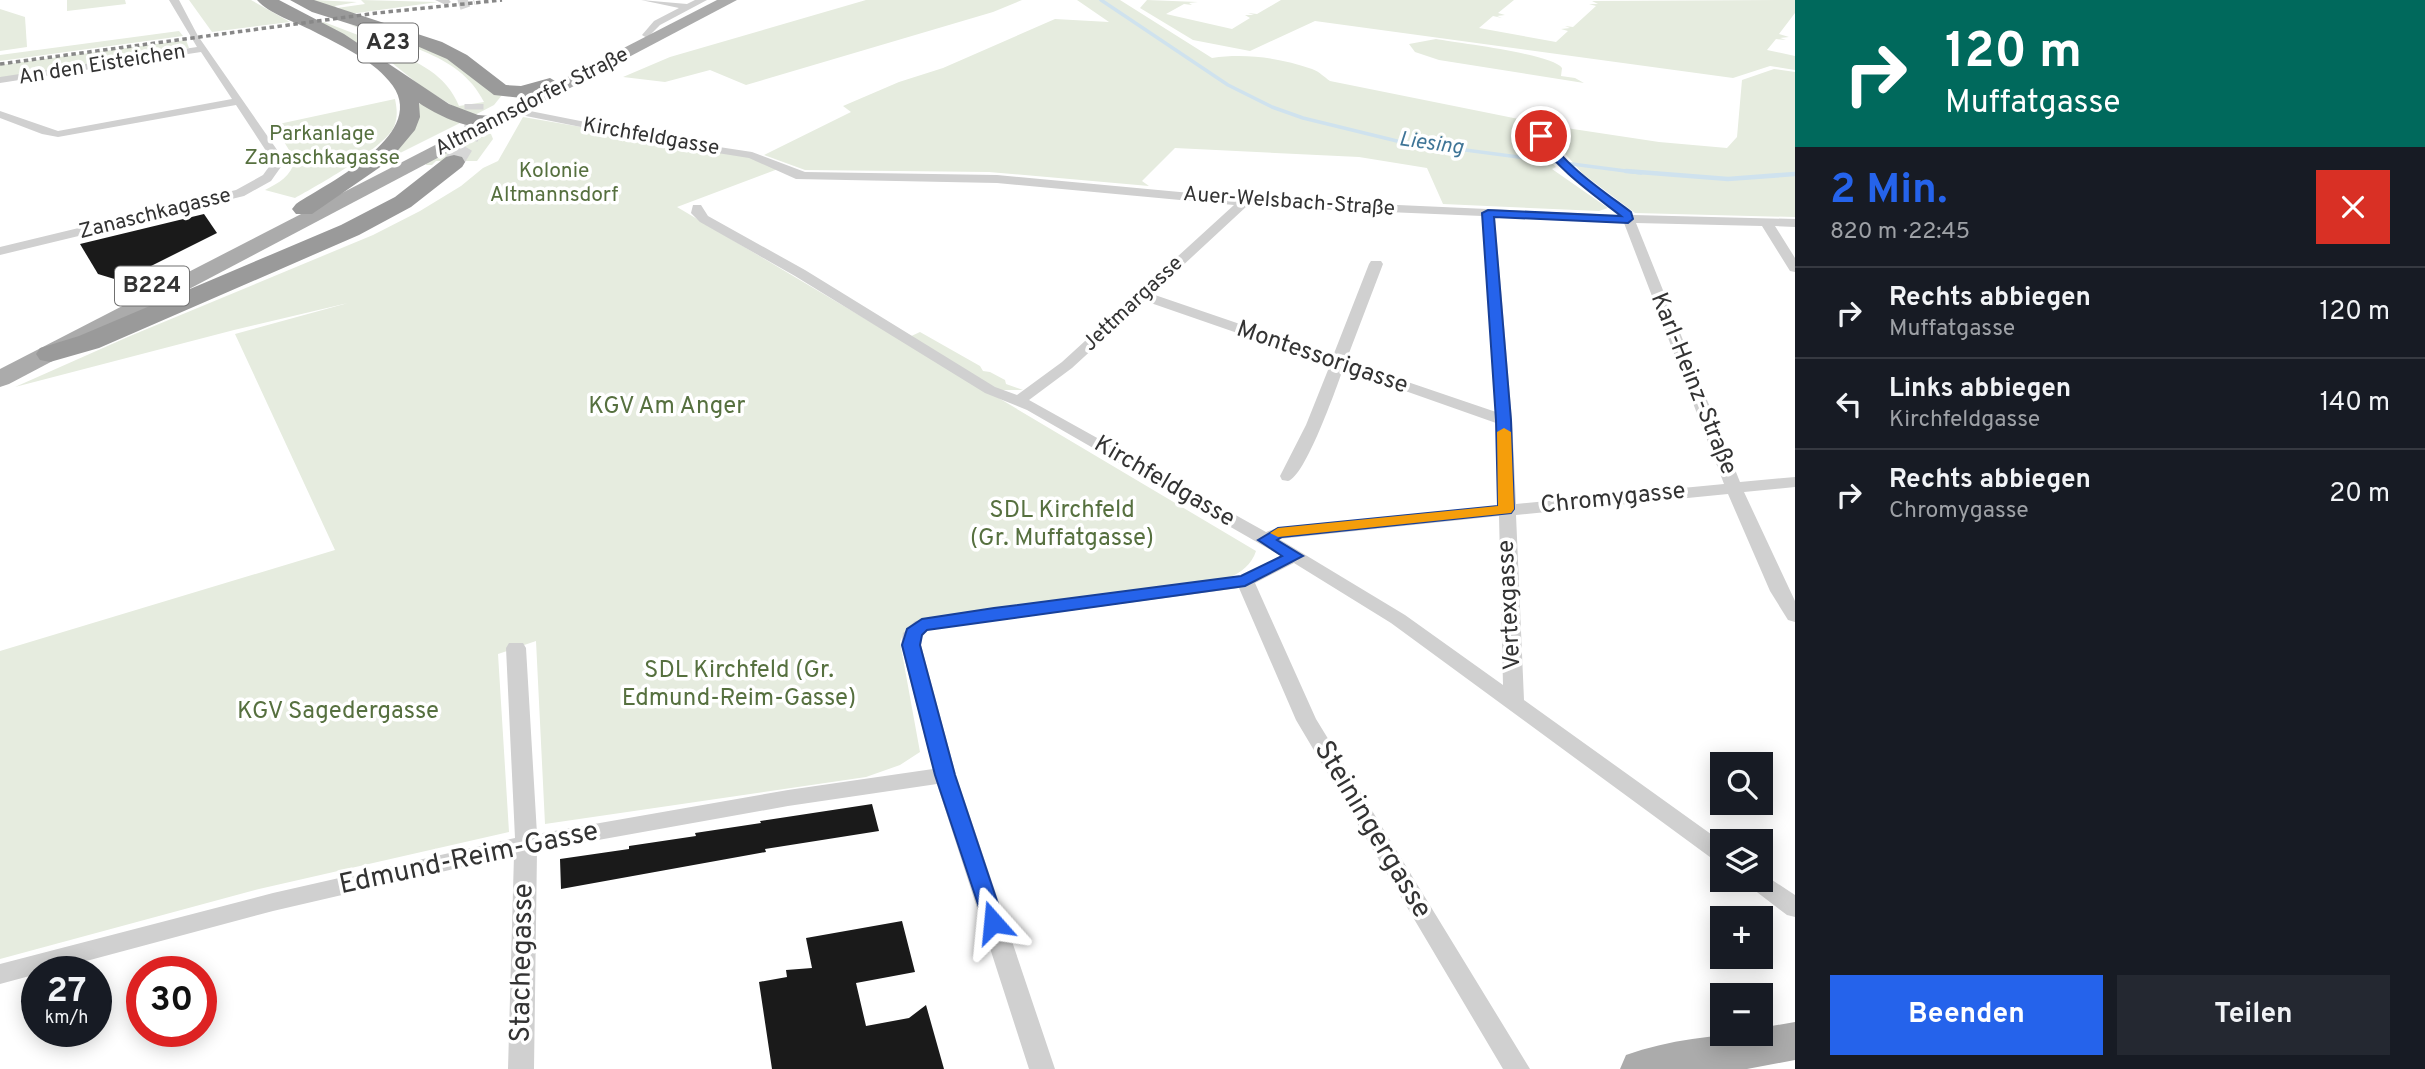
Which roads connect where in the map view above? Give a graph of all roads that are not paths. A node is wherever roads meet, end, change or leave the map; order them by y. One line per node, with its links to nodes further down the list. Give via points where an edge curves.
1 (174, 0): 11 (street, Zanaschkagasse)
2 (266, 0): 13 (highway, A23, via 359,50)
3 (287, 0): 14 (highway, A23, via 426,59)
4 (299, 0): 15 (highway, via 443,49 501,91)
5 (646, 0): 9 (street)
6 (702, 0): 9 (street, Altmannsdorfer Straße)
7 (716, 0): 10 (main road, Altmannsdorfer Straße / B224)
8 (729, 0): 17 (main road, Altmannsdorfer Straße / B224)
9 (688, 7): 10 (street, Altmannsdorfer Straße, via 657,23)
10 (647, 35): 15 (main road, Altmannsdorfer Straße / B224)
11 (198, 41): 12 (street, An den Eisteichen); 16 (street, Zanaschkagasse)
12 (0, 80)
13 (399, 80): 17 (highway, A23); 24 (highway, via 410,109 400,136 373,162)
14 (459, 80)
15 (551, 84): 17 (main road, Altmannsdorfer Straße / B224)
16 (238, 101): 18 (street, via 58,134); 29 (street, Zanaschkagasse, via 276,157 274,171 256,185 216,200)
17 (483, 112): 21 (street, Kirchfeldgasse, via 752,155); 24 (main road, Altmannsdorfer Straße / B224); 33 (main road, Altmannsdorfer Straße / B224)
18 (0, 114)
19 (1544, 121): 26 (street, Karl-Heinz-Straße, via 1541,136 1552,153)
20 (454, 162): 33 (highway, via 403,202 351,230 89,342)
21 (786, 169): 22 (street, Auer-Welsbach-Straße, via 805,176 997,179)
22 (1244, 202): 25 (street, Auer-Welsbach-Straße); 32 (street, Jettmargasse)
23 (697, 208): 37 (street, Kirchfeldgasse, via 704,219 932,356 990,390)
24 (304, 209): 34 (main road, Altmannsdorfer Straße / B224)
25 (1488, 213): 26 (street, Auer-Welsbach-Straße); 38 (street, Vertexgasse)
26 (1628, 219): 28 (street, Auer-Welsbach-Straße); 41 (street, Karl-Heinz-Straße)
27 (1795, 223): 28 (street, Auer-Welsbach-Straße)
28 (1767, 224): 31 (street)
29 (0, 251)
30 (1376, 264): 35 (street)
31 (1795, 268)
32 (1141, 295): 35 (street, Montessorigasse); 37 (street, Jettmargasse, via 1067,365)
33 (50, 354): 36 (main road, Altmannsdorfer Straße / B224)
34 (0, 362)
35 (1338, 363): 38 (street, Montessorigasse); 39 (street)
36 (0, 379)
37 (1019, 401): 43 (street, Kirchfeldgasse)
38 (1504, 420): 42 (street, Vertexgasse)
39 (1288, 476)
40 (1795, 482): 41 (street, Chromygasse)
41 (1734, 488): 42 (street, Chromygasse); 46 (street, Karl-Heinz-Straße, via 1779,591)
42 (1506, 509): 43 (street, Chromygasse, via 1278,533); 48 (street, Vertexgasse)
43 (1266, 540): 44 (street, Kirchfeldgasse)
44 (1295, 556): 45 (street); 48 (street, Kirchfeldgasse, via 1398,619)
45 (1245, 581): 49 (street, via 922,625 913,633 911,645); 58 (street, Steiningergasse, via 1306,720)
46 (1795, 615)
47 (516, 648): 50 (street, Stachegasse)
48 (1514, 702): 51 (street, Kirchfeldgasse)
49 (945, 775): 50 (street, Edmund-Reim-Gasse); 57 (street)
50 (526, 844): 54 (street, Edmund-Reim-Gasse, via 273,902); 56 (street, Stachegasse)
51 (1710, 845)
52 (1773, 891): 53 (street)
53 (1795, 908)
54 (0, 974)
55 (1795, 1041): 59 (main road)
56 (521, 1069)
57 (1042, 1069)
58 (1517, 1069)
59 (1642, 1069)

